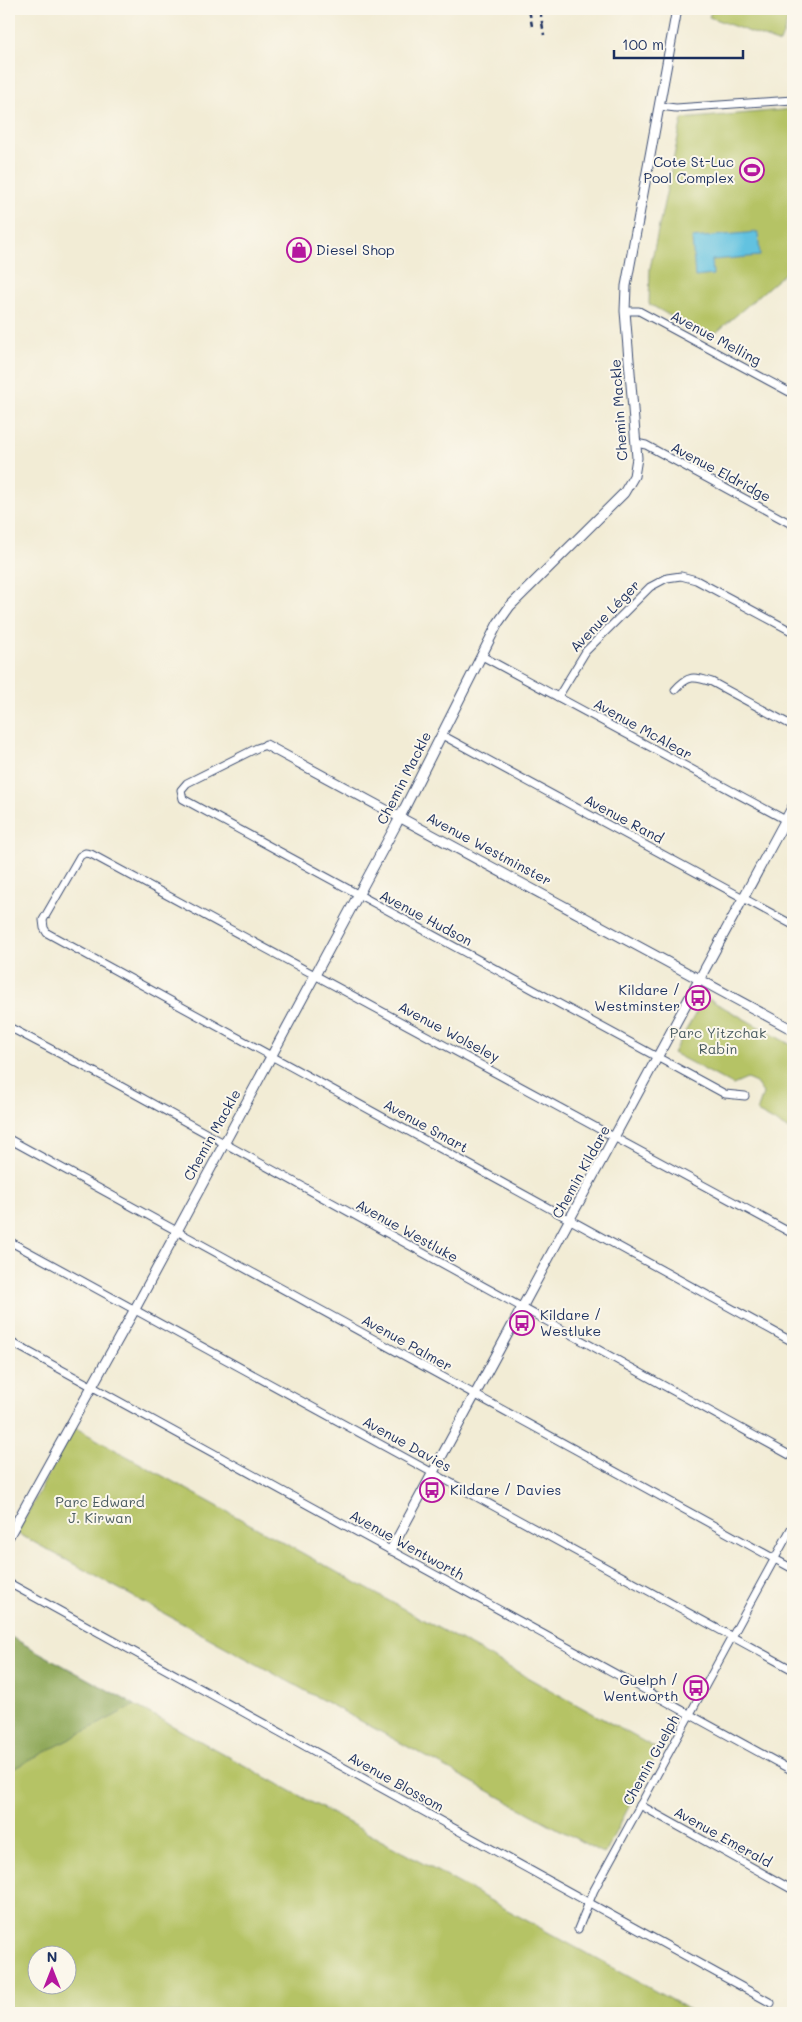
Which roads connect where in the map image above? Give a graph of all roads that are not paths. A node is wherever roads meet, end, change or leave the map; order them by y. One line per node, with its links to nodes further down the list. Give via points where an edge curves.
1 (677, 9): 3 (street, Chemin Mackle)
2 (793, 100): 3 (street, via 676,108)
3 (659, 106): 4 (street, Chemin Mackle, via 628,270)
4 (625, 311): 5 (street, Avenue Melling, via 639,311); 6 (street, Chemin Mackle)
5 (793, 394)
6 (636, 443): 7 (street, Avenue Eldridge, via 646,445); 9 (street, Chemin Mackle, via 635,471 628,489 507,610)
7 (793, 525)
8 (793, 632): 11 (street, Avenue Léger, via 696,580 681,576 667,578 647,590 586,650)
9 (482, 656): 11 (street, Avenue McAlear); 13 (street, Chemin Mackle)
10 (675, 690): 12 (street, via 683,681 698,677)
11 (558, 696): 18 (street, Avenue McAlear)
12 (793, 726)
13 (442, 735): 17 (street, Chemin Mackle); 20 (street, Avenue Rand)
14 (266, 745): 15 (street, Avenue Westminster, via 187,784 181,792); 17 (street, Avenue Westminster)
15 (184, 800): 19 (street, Avenue Hudson)
16 (793, 806): 18 (street, Chemin Kildare)
17 (400, 817): 19 (street, Chemin Mackle); 24 (street, Avenue Westminster)
18 (789, 822): 20 (street, Chemin Kildare)
19 (358, 895): 23 (street, Chemin Mackle); 28 (street, Avenue Hudson)
20 (744, 899): 21 (street, Avenue Rand); 24 (street, Chemin Kildare)
21 (793, 925)
22 (47, 934): 23 (street, Avenue Wolseley, via 43,920 75,862 85,853); 27 (street, Avenue Smart)
23 (316, 974): 27 (street, Chemin Mackle); 30 (street, Avenue Wolseley)
24 (700, 980): 26 (street, Avenue Westminster); 28 (street, Chemin Kildare)
25 (9, 1027): 32 (street, Avenue Westluke)
26 (793, 1030)
27 (271, 1056): 32 (street, Chemin Mackle); 33 (street, Avenue Smart)
28 (657, 1058): 29 (street, Avenue Hudson, via 725,1094); 30 (street, Chemin Kildare)
29 (745, 1096)
30 (616, 1137): 33 (street, Chemin Kildare); 35 (street, Avenue Wolseley)
31 (9, 1138): 34 (street, Avenue Palmer)
32 (223, 1144): 34 (street, Chemin Mackle); 37 (street, Avenue Westluke)
33 (570, 1220): 37 (street, Chemin Kildare); 40 (street, Avenue Smart)
34 (176, 1231): 38 (street, Chemin Mackle); 42 (street, Avenue Palmer)
35 (793, 1234)
36 (9, 1241): 38 (street, Avenue Davies)
37 (522, 1308): 42 (street, Chemin Kildare); 43 (street, Avenue Westluke)
38 (134, 1309): 41 (street, Chemin Mackle); 44 (street, Avenue Davies)
39 (9, 1341): 41 (street, Avenue Wentworth)
40 (793, 1342)
41 (92, 1386): 46 (street, Chemin Mackle); 47 (street, Avenue Wentworth)
42 (475, 1395): 44 (street, Chemin Kildare); 48 (street, Avenue Palmer)
43 (793, 1457)
44 (433, 1472): 47 (street, Chemin Kildare); 51 (street, Avenue Davies)
45 (793, 1525): 48 (street, Chemin Guelph)
46 (9, 1536)
47 (391, 1550): 53 (street, Avenue Wentworth)
48 (775, 1559): 49 (street, Avenue Palmer); 51 (street, Chemin Guelph)
49 (793, 1569)
50 (9, 1584): 57 (street, Avenue Blossom)
51 (732, 1637): 52 (street, Avenue Davies); 53 (street, Chemin Guelph)
52 (793, 1670)
53 (690, 1715): 54 (street, Avenue Wentworth); 55 (street, Chemin Guelph)
54 (793, 1771)
55 (640, 1805): 56 (street, Avenue Emerald); 57 (street, Chemin Guelph)
56 (793, 1890)
57 (589, 1903): 58 (street, Chemin Guelph); 59 (street, Avenue Blossom)
58 (578, 1929)
59 (771, 2004)

